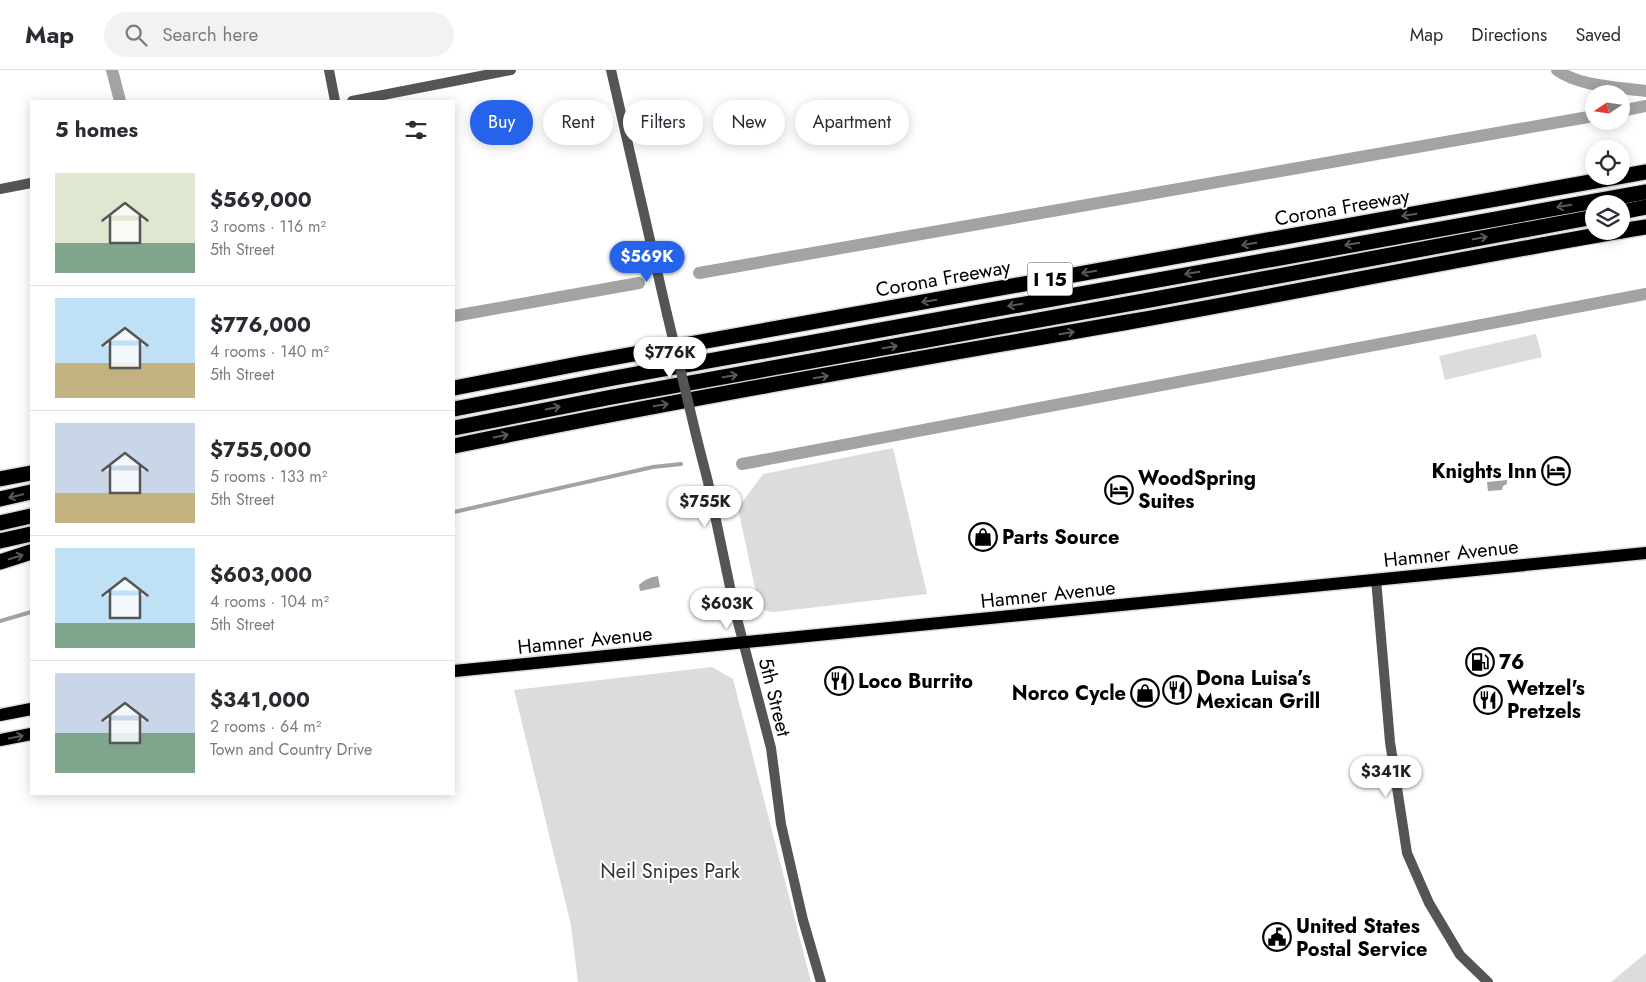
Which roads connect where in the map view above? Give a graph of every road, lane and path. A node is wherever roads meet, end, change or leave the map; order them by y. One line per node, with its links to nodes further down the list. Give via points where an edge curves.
1 (328, 70): 4 (street)
2 (510, 70): 5 (street)
3 (611, 70): 38 (street, 5th Street, bridge)
4 (335, 100)
5 (357, 100)
6 (1646, 172): 10 (highway, Corona Freeway / I 15)
7 (30, 183): 8 (street)
8 (0, 189)
9 (1646, 192): 17 (highway, one-way to 17)
10 (1491, 200): 17 (highway); 20 (highway, Corona Freeway / I 15, one-way to 20)
11 (1646, 207): 12 (highway)
12 (1630, 210)
13 (1585, 219): 19 (highway, one-way to 13)
14 (1646, 227): 15 (highway)
15 (1630, 230)
16 (1585, 237): 18 (highway)
17 (1379, 239): 21 (highway, one-way to 21)
18 (1500, 252): 19 (highway); 23 (highway, one-way to 18, via 588,418 1190,311)
19 (1380, 256): 22 (highway, one-way to 19)
20 (455, 388)
21 (455, 409)
22 (455, 428)
23 (455, 446)
24 (30, 468): 25 (highway)
25 (0, 469)
26 (30, 473): 27 (highway)
27 (0, 479)
28 (30, 492): 29 (highway, one-way to 29)
29 (0, 499)
30 (30, 516): 31 (highway)
31 (0, 523)
32 (30, 534): 33 (highway)
33 (0, 541)
34 (30, 552): 36 (highway, one-way to 34)
35 (1646, 553): 37 (main road, Hamner Avenue)
36 (0, 562)
37 (1376, 579): 38 (main road, Hamner Avenue); 45 (street, via 1390,742 1406,853 1428,903 1460,955)
38 (744, 643): 39 (main road, Hamner Avenue); 44 (street, 5th Street, via 771,748 783,834)
39 (455, 672)
40 (30, 709): 41 (main road)
41 (0, 715)
42 (30, 734): 43 (main road, one-way to 42)
43 (0, 740)
44 (821, 982)
45 (1488, 982)

